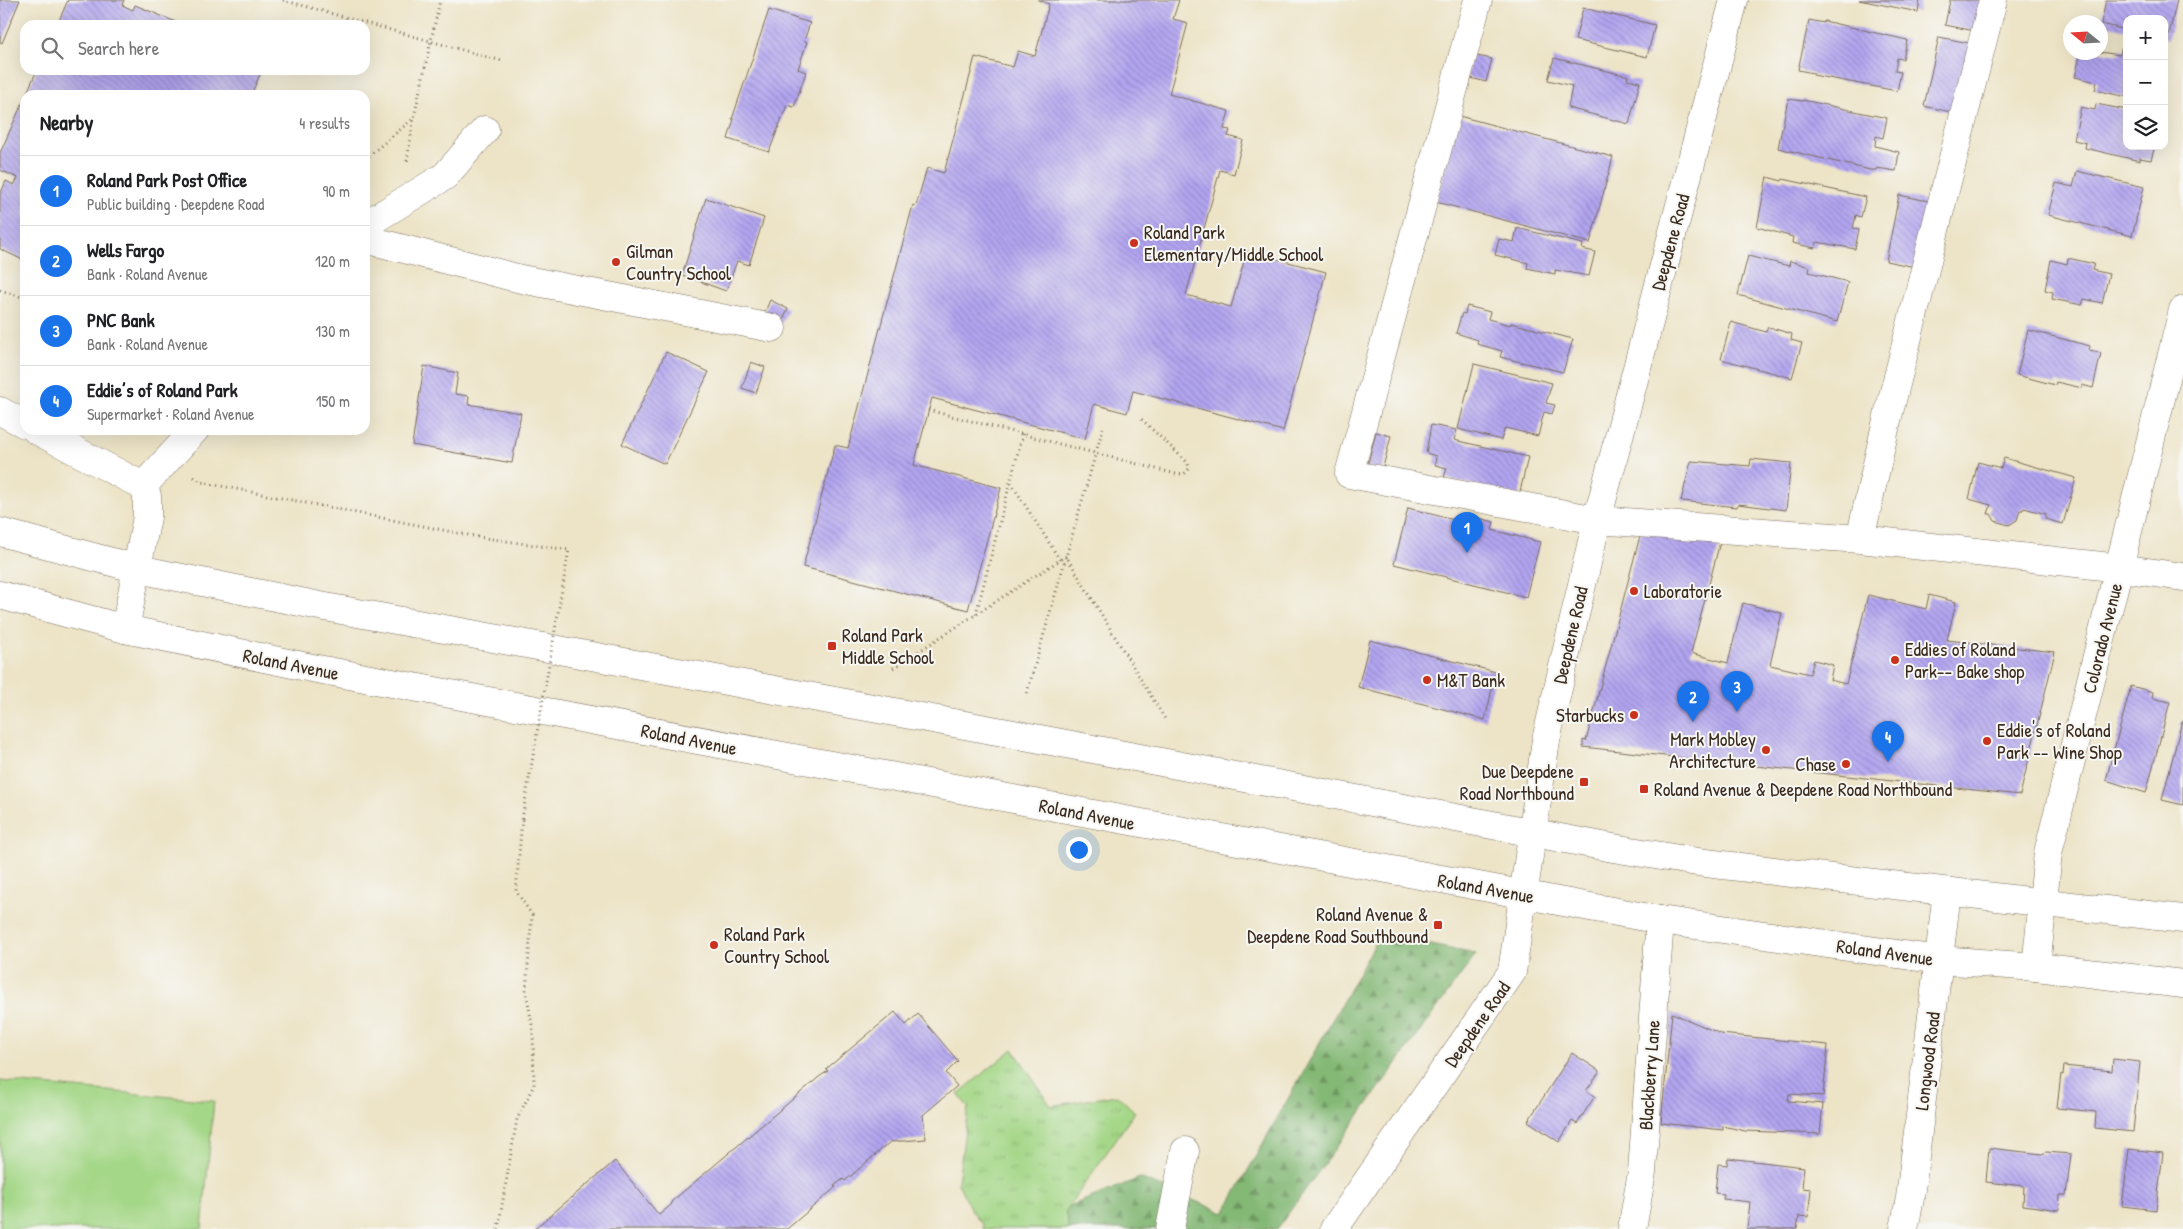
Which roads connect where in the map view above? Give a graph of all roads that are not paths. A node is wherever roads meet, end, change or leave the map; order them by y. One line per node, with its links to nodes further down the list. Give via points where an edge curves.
1 (1478, 0): 14 (main road, via 1349,474)
2 (1734, 0): 14 (main road, Deepdene Road)
3 (1993, 0): 16 (main road)
4 (485, 130): 5 (main road, via 445,176)
5 (370, 222)
6 (370, 239): 8 (main road, via 521,279)
7 (2183, 310): 17 (main road, Colorado Avenue)
8 (772, 328)
9 (0, 411): 10 (main road)
10 (20, 421)
11 (46, 435): 13 (main road)
12 (191, 435): 13 (main road)
13 (143, 486): 18 (main road, via 148,496 148,508)
14 (1597, 520): 16 (main road); 22 (main road, Deepdene Road, via 1546,740)
15 (0, 532): 18 (main road)
16 (1860, 539): 17 (main road)
17 (2120, 568): 19 (main road); 25 (main road, Colorado Avenue, via 2048,853)
18 (138, 569): 21 (main road); 22 (main road)
19 (2183, 577)
20 (0, 595): 21 (main road, Roland Avenue)
21 (126, 629): 24 (main road, Roland Avenue, via 322,670)
22 (1533, 834): 23 (main road, via 1697,862); 24 (main road, Deepdene Road)
23 (1947, 892): 25 (main road); 28 (main road, Longwood Road)
24 (1524, 895): 27 (main road, Roland Avenue); 33 (main road, Deepdene Road, via 1512,972)
25 (2043, 903): 26 (main road); 29 (main road, Colorado Avenue)
26 (2183, 919)
27 (1660, 920): 28 (main road, Roland Avenue); 34 (main road, Blackberry Lane, via 1642,1172)
28 (1939, 960): 29 (main road, Roland Avenue); 35 (main road, Longwood Road)
29 (2036, 967): 30 (main road, Roland Avenue)
30 (2183, 984)
31 (1185, 1151): 32 (main road)
32 (1170, 1229)
33 (1334, 1229)
34 (1632, 1229)
35 (1904, 1229)

